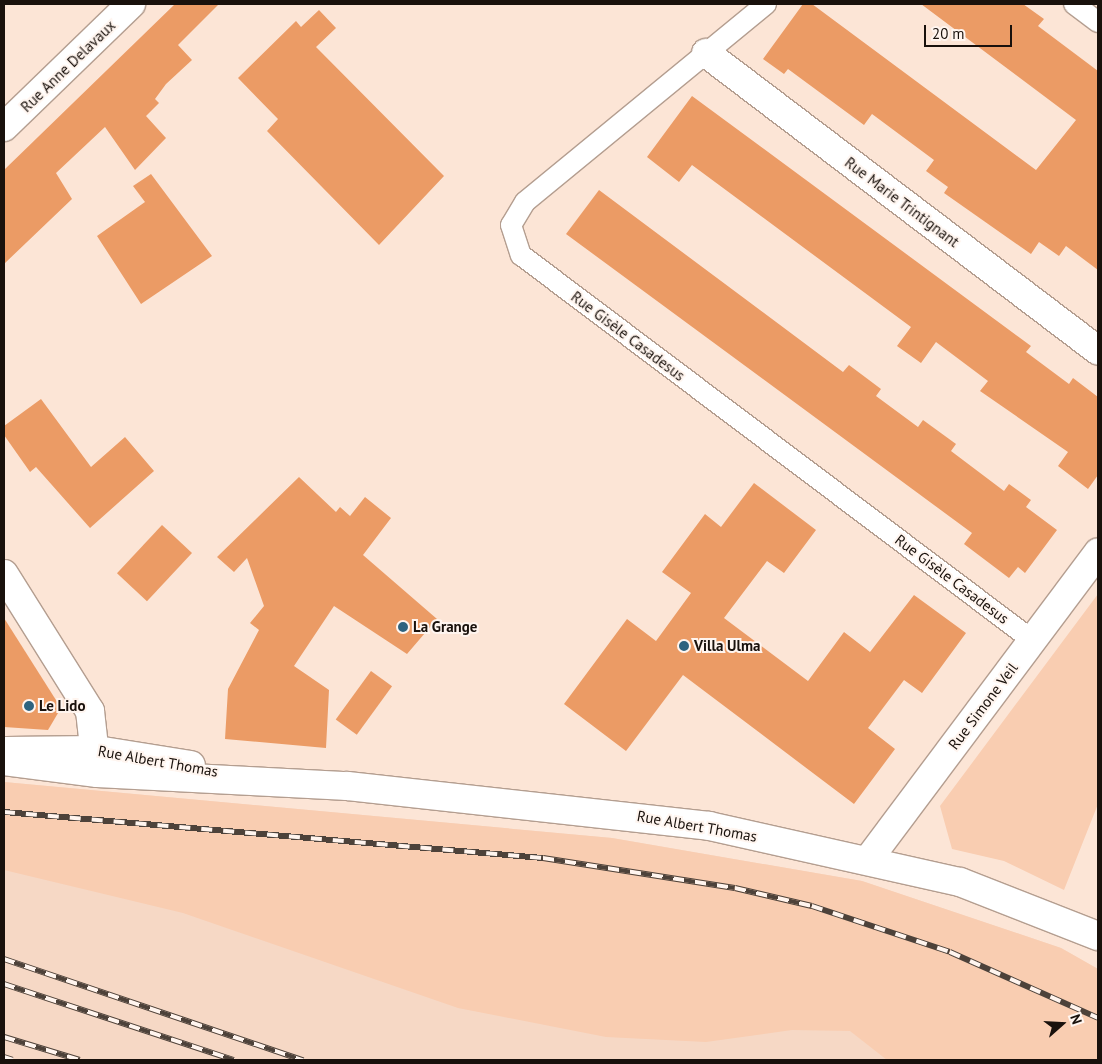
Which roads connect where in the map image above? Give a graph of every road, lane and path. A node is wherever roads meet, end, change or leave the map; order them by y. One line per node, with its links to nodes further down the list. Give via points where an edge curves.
1 (131, 4): 6 (street, Rue Anne Delavaux)
2 (766, 4): 5 (street, Rue Gisèle Casadesus)
3 (1074, 4): 4 (street)
4 (1098, 22)
5 (706, 53): 7 (street, Rue Marie Trintignant); 10 (street, Rue Gisèle Casadesus, via 525,202 511,225 521,255)
6 (4, 127)
7 (1098, 351)
8 (1098, 553): 10 (street, Rue Simone Veil)
9 (4, 574): 13 (street, via 84,699)
10 (1032, 640): 14 (street, Rue Simone Veil)
11 (4, 751): 13 (street, Rue Albert Thomas)
12 (4, 761): 13 (street, Rue Albert Thomas)
13 (97, 762): 14 (street, Rue Albert Thomas, via 281,783 634,815)
14 (868, 860): 15 (street, Rue Albert Thomas, via 988,890)
15 (1098, 936)

